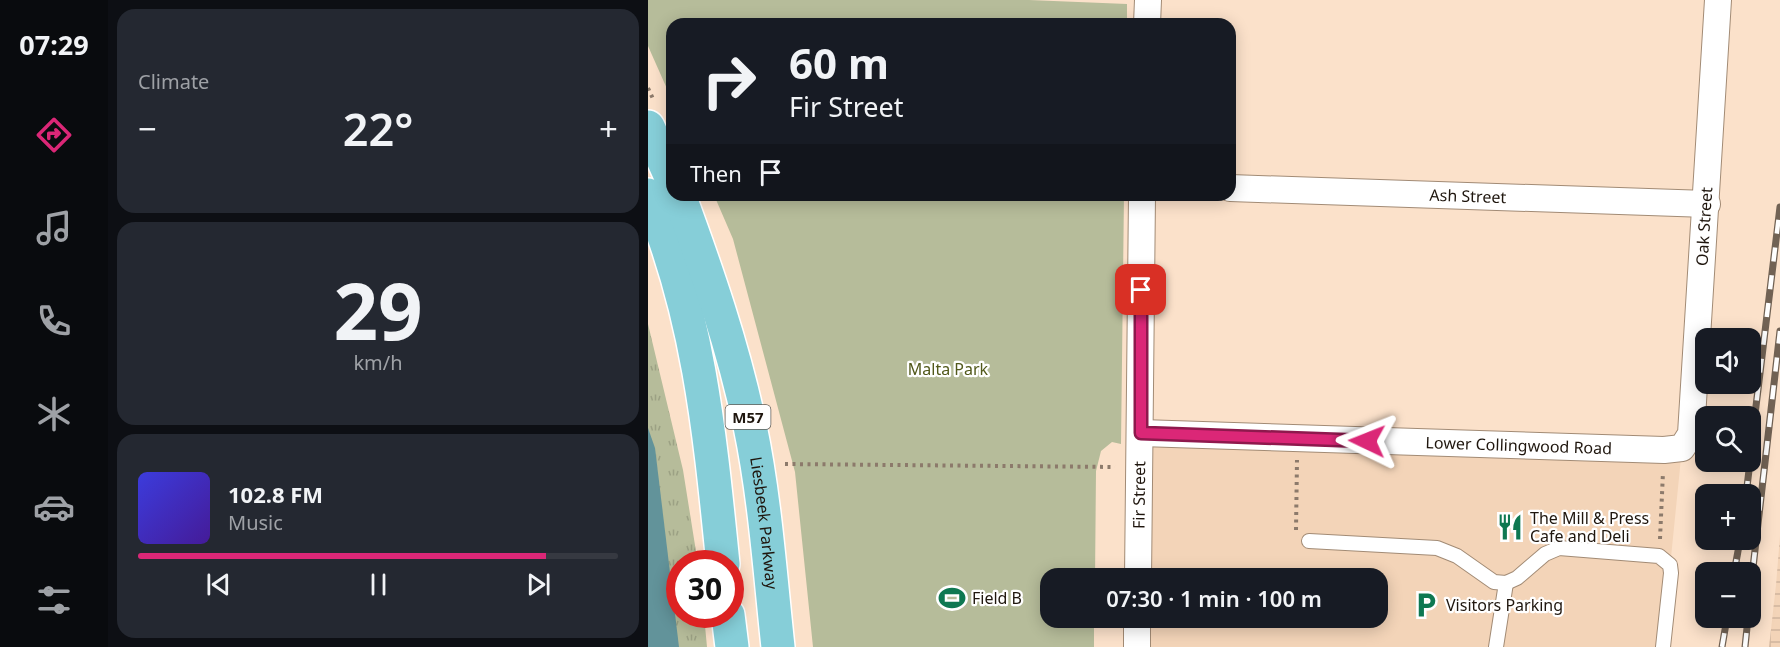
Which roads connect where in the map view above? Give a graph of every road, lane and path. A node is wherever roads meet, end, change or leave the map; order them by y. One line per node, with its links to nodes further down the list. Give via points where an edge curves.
1 (1148, 0): 3 (street)
2 (1718, 0): 10 (street, Oak Street)
3 (1147, 18)
4 (648, 127): 5 (main road)
5 (666, 166)
6 (1236, 188): 10 (street, Ash Street)
7 (648, 195): 18 (main road, M57, via 690,318 706,402)
8 (681, 201): 25 (main road, Liesbeek Parkway / M57, via 709,275 746,409 765,526)
9 (1142, 201): 11 (street, Fir Street)
10 (1707, 204): 13 (street, Oak Street, via 1691,434)
11 (1141, 433): 12 (street, Lower Collingwood Road); 15 (street, Fir Street)
12 (1298, 439): 13 (street, Lower Collingwood Road); 17 (path, via 1294,529)
13 (1682, 448)
14 (785, 464): 15 (path)
15 (1140, 468): 20 (street, Fir Street)
16 (1662, 487): 19 (path)
17 (1309, 541): 21 (lane, via 1437,549 1457,556 1494,582)
18 (722, 550)
19 (1659, 556): 21 (lane, via 1559,548); 28 (lane, via 1670,565 1671,573)
20 (1138, 568)
21 (1506, 583): 27 (lane)
22 (730, 628): 24 (main road)
23 (1137, 628): 26 (street)
24 (732, 647)
25 (778, 647)
26 (1137, 647)
27 (1496, 647)
28 (1663, 647)

